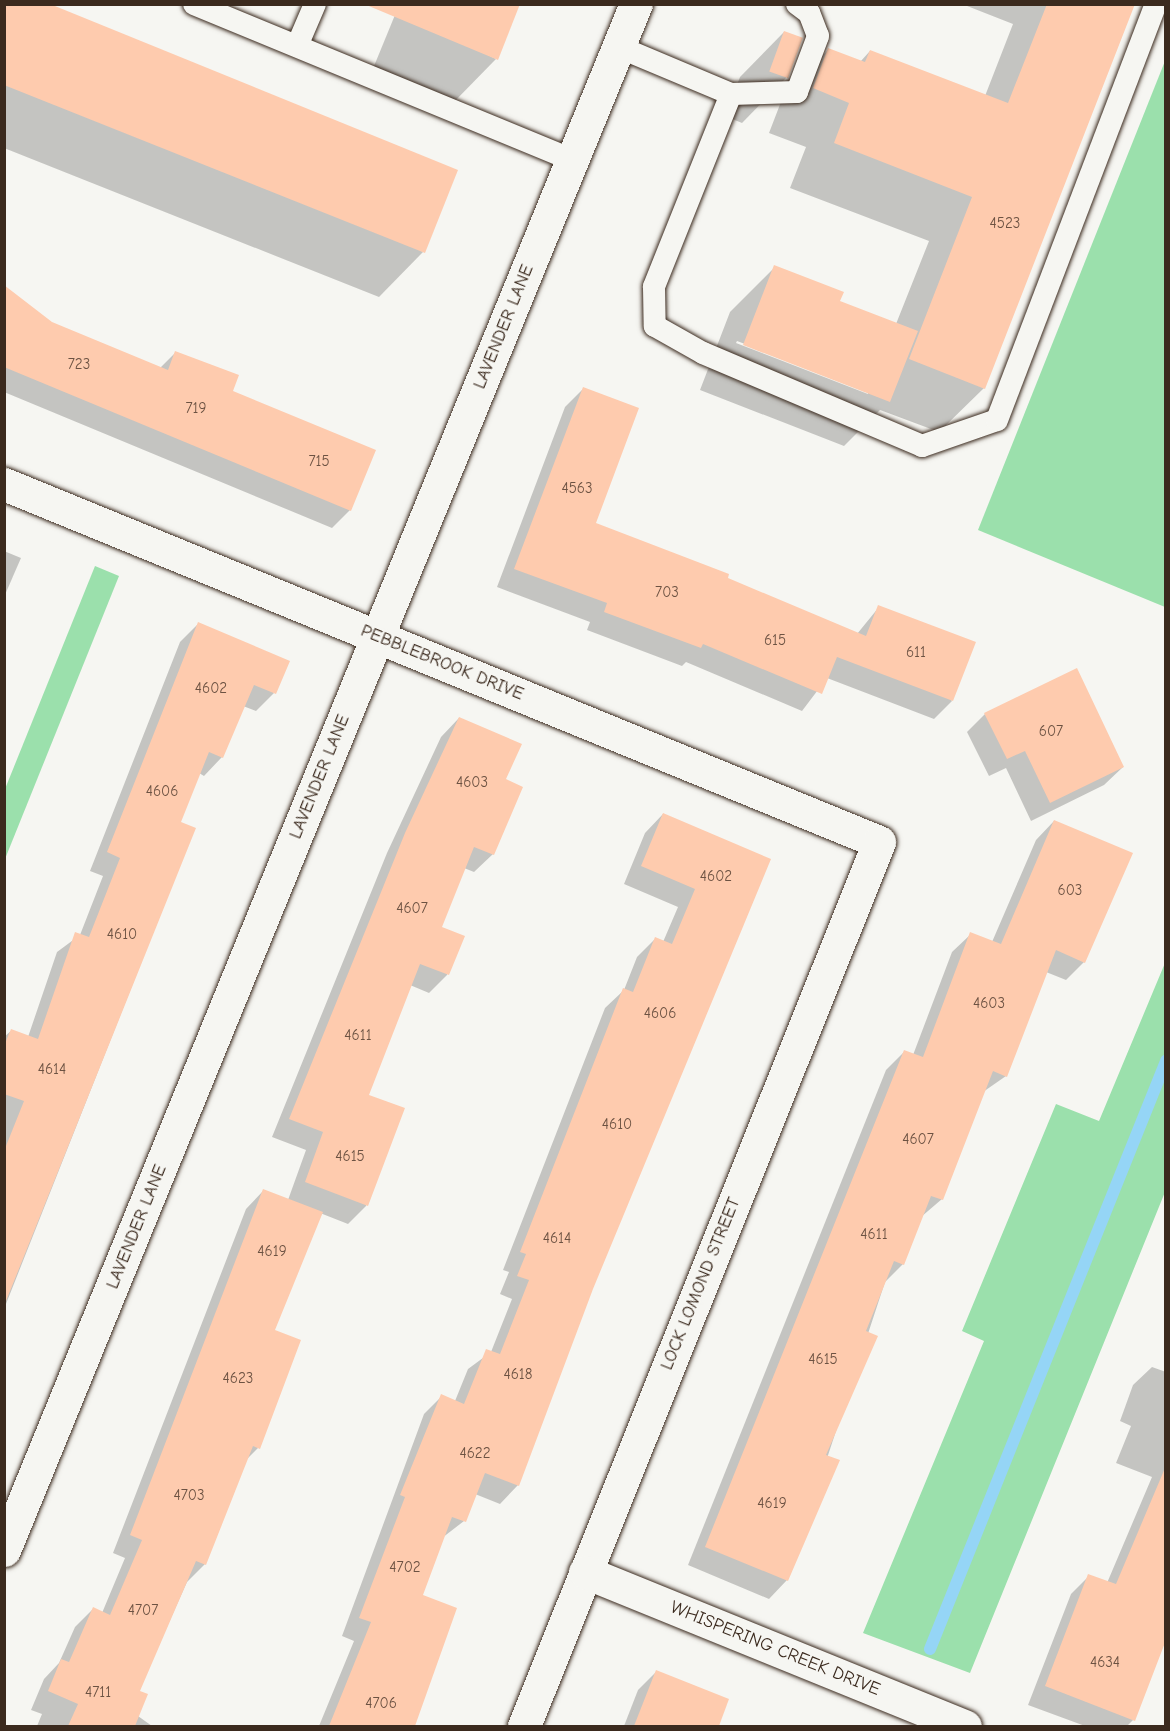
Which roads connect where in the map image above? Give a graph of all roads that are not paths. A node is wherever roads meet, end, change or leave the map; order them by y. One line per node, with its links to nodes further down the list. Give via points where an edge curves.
1 (194, 4): 6 (lane)
2 (315, 4): 6 (lane)
3 (636, 4): 7 (street, LAVENDER LANE)
4 (797, 4): 8 (lane, via 809,13 818,36 797,92)
5 (1156, 4): 8 (lane, via 997,420 922,446 703,353 656,326 654,287)
6 (297, 46): 9 (lane)
7 (619, 47): 8 (lane); 9 (street, LAVENDER LANE)
8 (731, 94)
9 (573, 160): 11 (street, LAVENDER LANE)
10 (4, 484): 11 (street, PEBBLEBROOK DRIVE)
11 (378, 637): 12 (street, PEBBLEBROOK DRIVE); 13 (street, LAVENDER LANE)
12 (879, 842): 14 (street, LOCK LOMOND STREET)
13 (4, 1550)
14 (585, 1572): 15 (street, LOCK LOMOND STREET); 16 (street, WHISPERING CREEK DRIVE)
15 (524, 1726)
16 (965, 1726)

